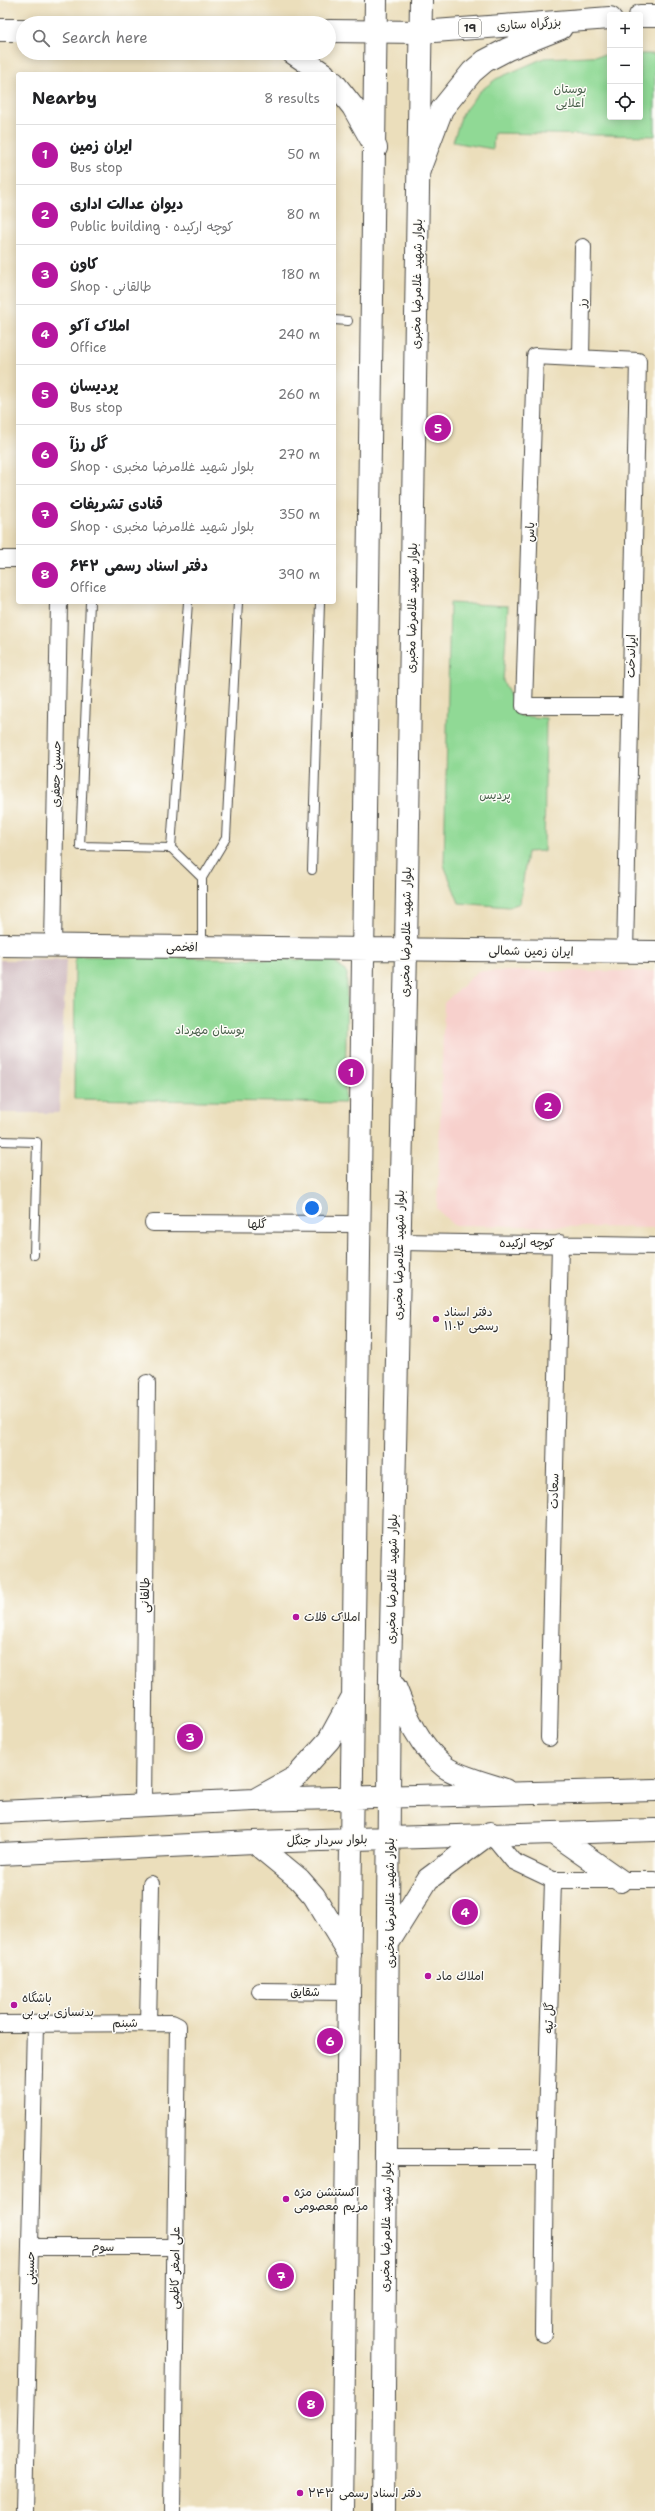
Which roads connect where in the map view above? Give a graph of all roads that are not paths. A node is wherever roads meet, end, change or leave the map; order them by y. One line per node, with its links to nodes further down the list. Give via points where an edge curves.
1 (376, 0): 10 (main road)
2 (421, 0): 11 (main road, بلوار شهید غلامرضا مخبری)
3 (643, 16): 4 (main road)
4 (655, 16)
5 (607, 18): 6 (main road, بزرگراه ستاری / 19)
6 (586, 19): 11 (main road, بزرگراه ستاری / 19); 16 (main road, via 508,49 485,61 472,72 442,109)
7 (0, 30): 8 (main road)
8 (16, 30)
9 (336, 31): 10 (main road, بزرگراه ستاری / 19)
10 (376, 32): 11 (main road, بزرگراه ستاری / 19); 15 (main road)
11 (421, 32): 16 (main road, بلوار شهید غلامرضا مخبری)
12 (303, 60): 13 (main road)
13 (321, 72)
14 (336, 86): 15 (main road, via 353,107)
15 (376, 148): 36 (main road)
16 (419, 170): 37 (main road, بلوار شهید غلامرضا مخبری)
17 (583, 247): 20 (street, رز)
18 (336, 320): 19 (lane)
19 (348, 321)
20 (581, 358): 21 (street, یاس); 29 (street, یاس, via 535,356 524,706)
21 (638, 361): 29 (street, ایراندخت)
22 (0, 559): 23 (street)
23 (16, 560)
24 (59, 604): 34 (street, حسین جعفری)
25 (90, 604): 30 (lane, via 80,846)
26 (188, 604): 30 (lane)
27 (238, 604): 32 (lane, via 226,838)
28 (320, 604): 31 (lane)
29 (630, 706): 38 (street, ایراندخت)
30 (171, 848): 32 (lane)
31 (312, 870)
32 (202, 878): 35 (lane)
33 (0, 945): 34 (main road, افخمی)
34 (53, 946): 35 (main road, افخمی)
35 (202, 947): 36 (main road, افخمی)
36 (364, 949): 37 (main road, افخمی); 42 (main road)
37 (406, 950): 38 (main road, ایران زمین شمالی); 43 (main road, بلوار شهید غلامرضا مخبری)
38 (625, 952): 39 (main road, ایران زمین شمالی)
39 (655, 952)
40 (0, 1141): 46 (lane, via 36,1142)
41 (153, 1223): 42 (street, گلها)
42 (360, 1224): 49 (main road)
43 (399, 1242): 44 (street, کوچه ارکیده); 48 (main road, بلوار شهید غلامرضا مخبری)
44 (560, 1243): 45 (street, کوچه ارکیده); 50 (street, سعادت)
45 (655, 1246)
46 (34, 1255)
47 (147, 1383): 56 (street, طالقانی)
48 (390, 1675): 52 (main road, via 405,1714 422,1741 445,1767); 53 (main road, بلوار شهید غلامرضا مخبری)
49 (353, 1695): 54 (main road); 55 (main road, via 329,1740 296,1777)
50 (549, 1738)
51 (655, 1790): 52 (main road)
52 (515, 1794): 53 (main road)
53 (390, 1797): 54 (main road); 61 (main road, بلوار شهید غلامرضا مخبری)
54 (352, 1798): 55 (main road); 62 (main road)
55 (254, 1800): 56 (main road)
56 (143, 1807): 57 (main road)
57 (0, 1812)
58 (655, 1830): 60 (main road, بلوار سردار جنگل)
59 (490, 1834): 60 (main road, بلوار سردار جنگل); 61 (main road, بلوار سردار جنگل); 65 (street, via 513,1861); 69 (main road, via 428,1879)
60 (554, 1834): 67 (main road)
61 (390, 1839): 62 (main road, بلوار سردار جنگل); 69 (main road, بلوار شهید غلامرضا مخبری)
62 (351, 1840): 63 (main road, بلوار سردار جنگل); 70 (main road)
63 (254, 1842): 64 (main road, بلوار سردار جنگل); 70 (main road, via 299,1879 314,1896)
64 (0, 1854)
65 (553, 1880): 67 (street); 78 (street, گل تپه)
66 (655, 1880): 67 (street)
67 (621, 1881)
68 (151, 1884): 73 (street)
69 (390, 1940): 77 (main road, بلوار شهید غلامرضا مخبری)
70 (350, 1955): 72 (main road)
71 (260, 1992): 72 (street, شقایق)
72 (349, 1992): 84 (main road)
73 (148, 2023): 75 (street, شبنم); 76 (street, شبنم, via 172,2023)
74 (0, 2024): 75 (street, شبنم)
75 (35, 2025): 79 (street, حسینی)
76 (178, 2026): 80 (street, علی اصغر کاظمی)
77 (387, 2157): 78 (street); 85 (main road, بلوار شهید غلامرضا مخبری)
78 (545, 2157): 81 (street, گل تپه)
79 (30, 2247): 80 (street, سوم); 82 (street, حسینی)
80 (176, 2247): 83 (street, علی اصغر کاظمی)
81 (543, 2334)
82 (24, 2511)
83 (172, 2511)
84 (342, 2511)
85 (383, 2511)

